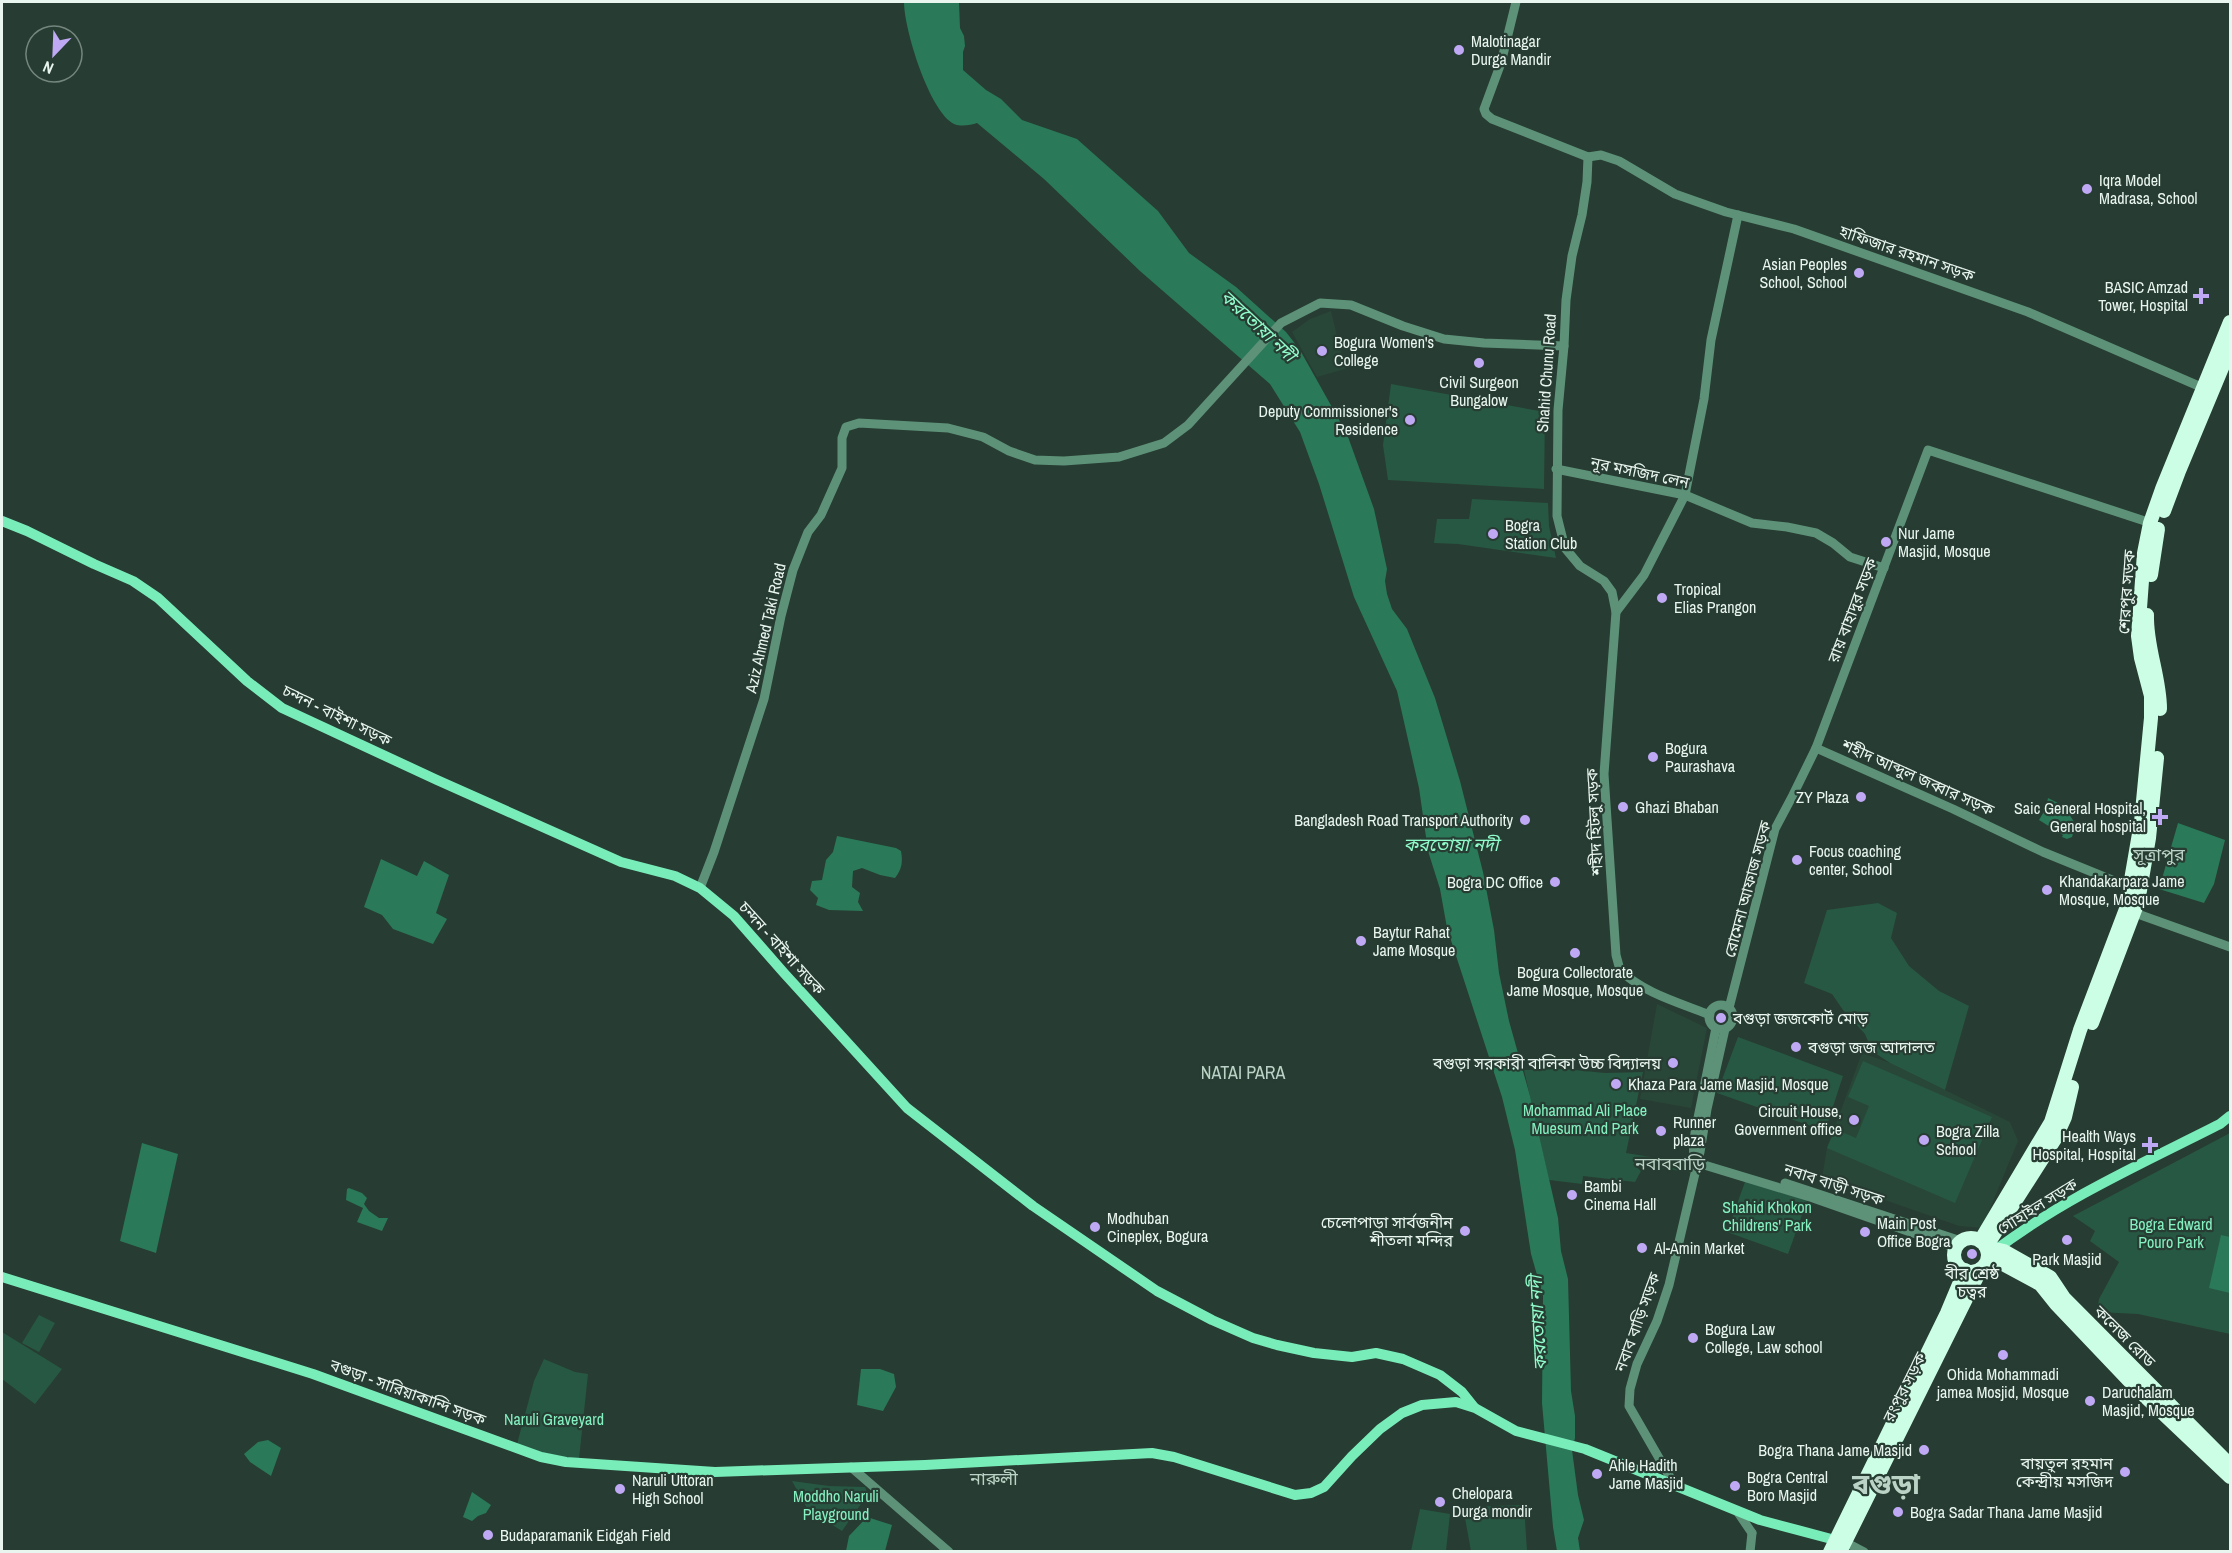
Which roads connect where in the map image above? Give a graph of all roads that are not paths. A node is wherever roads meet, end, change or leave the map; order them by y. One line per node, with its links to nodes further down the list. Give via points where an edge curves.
1 (1516, 2): 2 (street, হাফিজার রহমান সড়ক, via 1485,112 1492,120)
2 (1587, 157): 3 (street, হাফিজার রহমান সড়ক, via 1601,155 1675,194); 5 (street, Shahid Chunu Road, via 1587,182 1566,300)
3 (1738, 215): 7 (street, হাফিজার রহমান সড়ক, via 1794,229 2028,312); 9 (street, via 1711,340)
4 (2230, 322): 7 (highway, শেরপুর সড়ক)
5 (1564, 346): 8 (street, Shahid Chunu Road); 16 (street, Aziz Ahmed Taki Road, via 1444,339 1351,305 1320,303 1281,323 1188,425 1164,443 1119,457 1035,460 983,437 948,428 859,423 846,427 842,468 821,515 808,532 794,570 764,699)
6 (2230, 349): 7 (highway, শেরপুর সড়ক)
7 (2208, 390): 11 (highway, শেরপুর সড়ক)
8 (1556, 470): 9 (street, নূর মসজিদ লেন); 13 (street, Shahid Chunu Road, via 1557,516 1564,548)
9 (1685, 495): 12 (street, নূর মসজিদ লেন, via 1752,523 1816,534 1851,557); 14 (street, via 1644,575)
10 (2, 521): 16 (main road, চন্দন - বাইশা সড়ক, via 133,581 158,598 247,681 282,708 621,862 675,876)
11 (2155, 524): 12 (street, রায় বাহাদুর সড়ক, via 1928,450); 17 (highway, শেরপুর সড়ক, via 2147,619 2160,717 2152,815)
12 (1884, 568): 15 (street, রায় বাহাদুর সড়ক)
13 (1598, 578): 14 (street, শহীদ হিটলু সড়ক, via 1612,592)
14 (1616, 612): 21 (street, শহীদ হিটলু সড়ক, via 1604,774 1616,955 1620,970 1651,991)
15 (1816, 748): 17 (street, শহীদ আব্দুল জব্বার সড়ক, via 2043,852); 20 (street, রোমেনা আফাজ সড়ক, via 1775,829)
16 (700, 888): 32 (main road, চন্দন - বাইশা সড়ক, via 734,916 908,1108 1033,1206 1157,1291 1212,1320 1277,1345 1314,1353 1352,1357 1376,1353 1403,1359 1440,1375 1462,1392)
17 (2135, 889): 18 (highway, শেরপুর সড়ক); 28 (highway, শেরপুর সড়ক, via 2080,1030 2051,1122)
18 (2135, 913): 19 (street); 25 (highway, শেরপুর সড়ক, via 2088,1032 2061,1126)
19 (2230, 947)
20 (1729, 1008): 21 (street, via 1719,1006); 22 (street, via 1733,1021)
21 (1710, 1015): 22 (street, via 1711,1022)
22 (1721, 1028): 24 (street, নবাব বাড়ি সড়ক, via 1695,1134 1693,1150)
23 (2230, 1116): 26 (main road, গোহাইল সড়ক)
24 (1698, 1157): 27 (street, নবাব বাড়ী সড়ক, via 1701,1164); 36 (street, নবাব বাড়ি সড়ক, via 1669,1285 1630,1389 1629,1406)
25 (2009, 1214): 26 (main road, via 2011,1228); 28 (highway, শেরপুর সড়ক)
26 (2023, 1231): 28 (main road, গোহাইল সড়ক)
27 (1958, 1245): 28 (highway, via 1971,1238); 29 (highway, via 1956,1262)
28 (1987, 1252): 29 (highway, via 1976,1271); 31 (highway, কলেজ রোড, via 2040,1284); 40 (highway, রংপুর সড়ক)
29 (1965, 1270): 40 (highway, রংপুর সড়ক)
30 (2, 1277): 34 (main road, বগুড়া - সারিয়াকান্দি সড়ক, via 313,1374 555,1460 715,1472)
31 (2116, 1359): 33 (highway, কলেজ রোড); 35 (highway, কলেজ রোড)
32 (1474, 1408): 34 (main road, বগুড়া - সারিয়াকান্দি সড়ক, via 1455,1402 1422,1405 1402,1413 1380,1429 1324,1487 1295,1495 1152,1453); 36 (main road, via 1516,1431 1585,1449)
33 (2230, 1465)
34 (851, 1467): 41 (street)
35 (2230, 1477)
36 (1674, 1484): 37 (main road)
37 (1737, 1511): 38 (main road); 39 (street)
38 (1767, 1522): 39 (street); 40 (main road)
39 (1752, 1533): 42 (street)
40 (1838, 1546): 43 (street)
41 (949, 1551)
42 (1750, 1551)
43 (1864, 1551)

